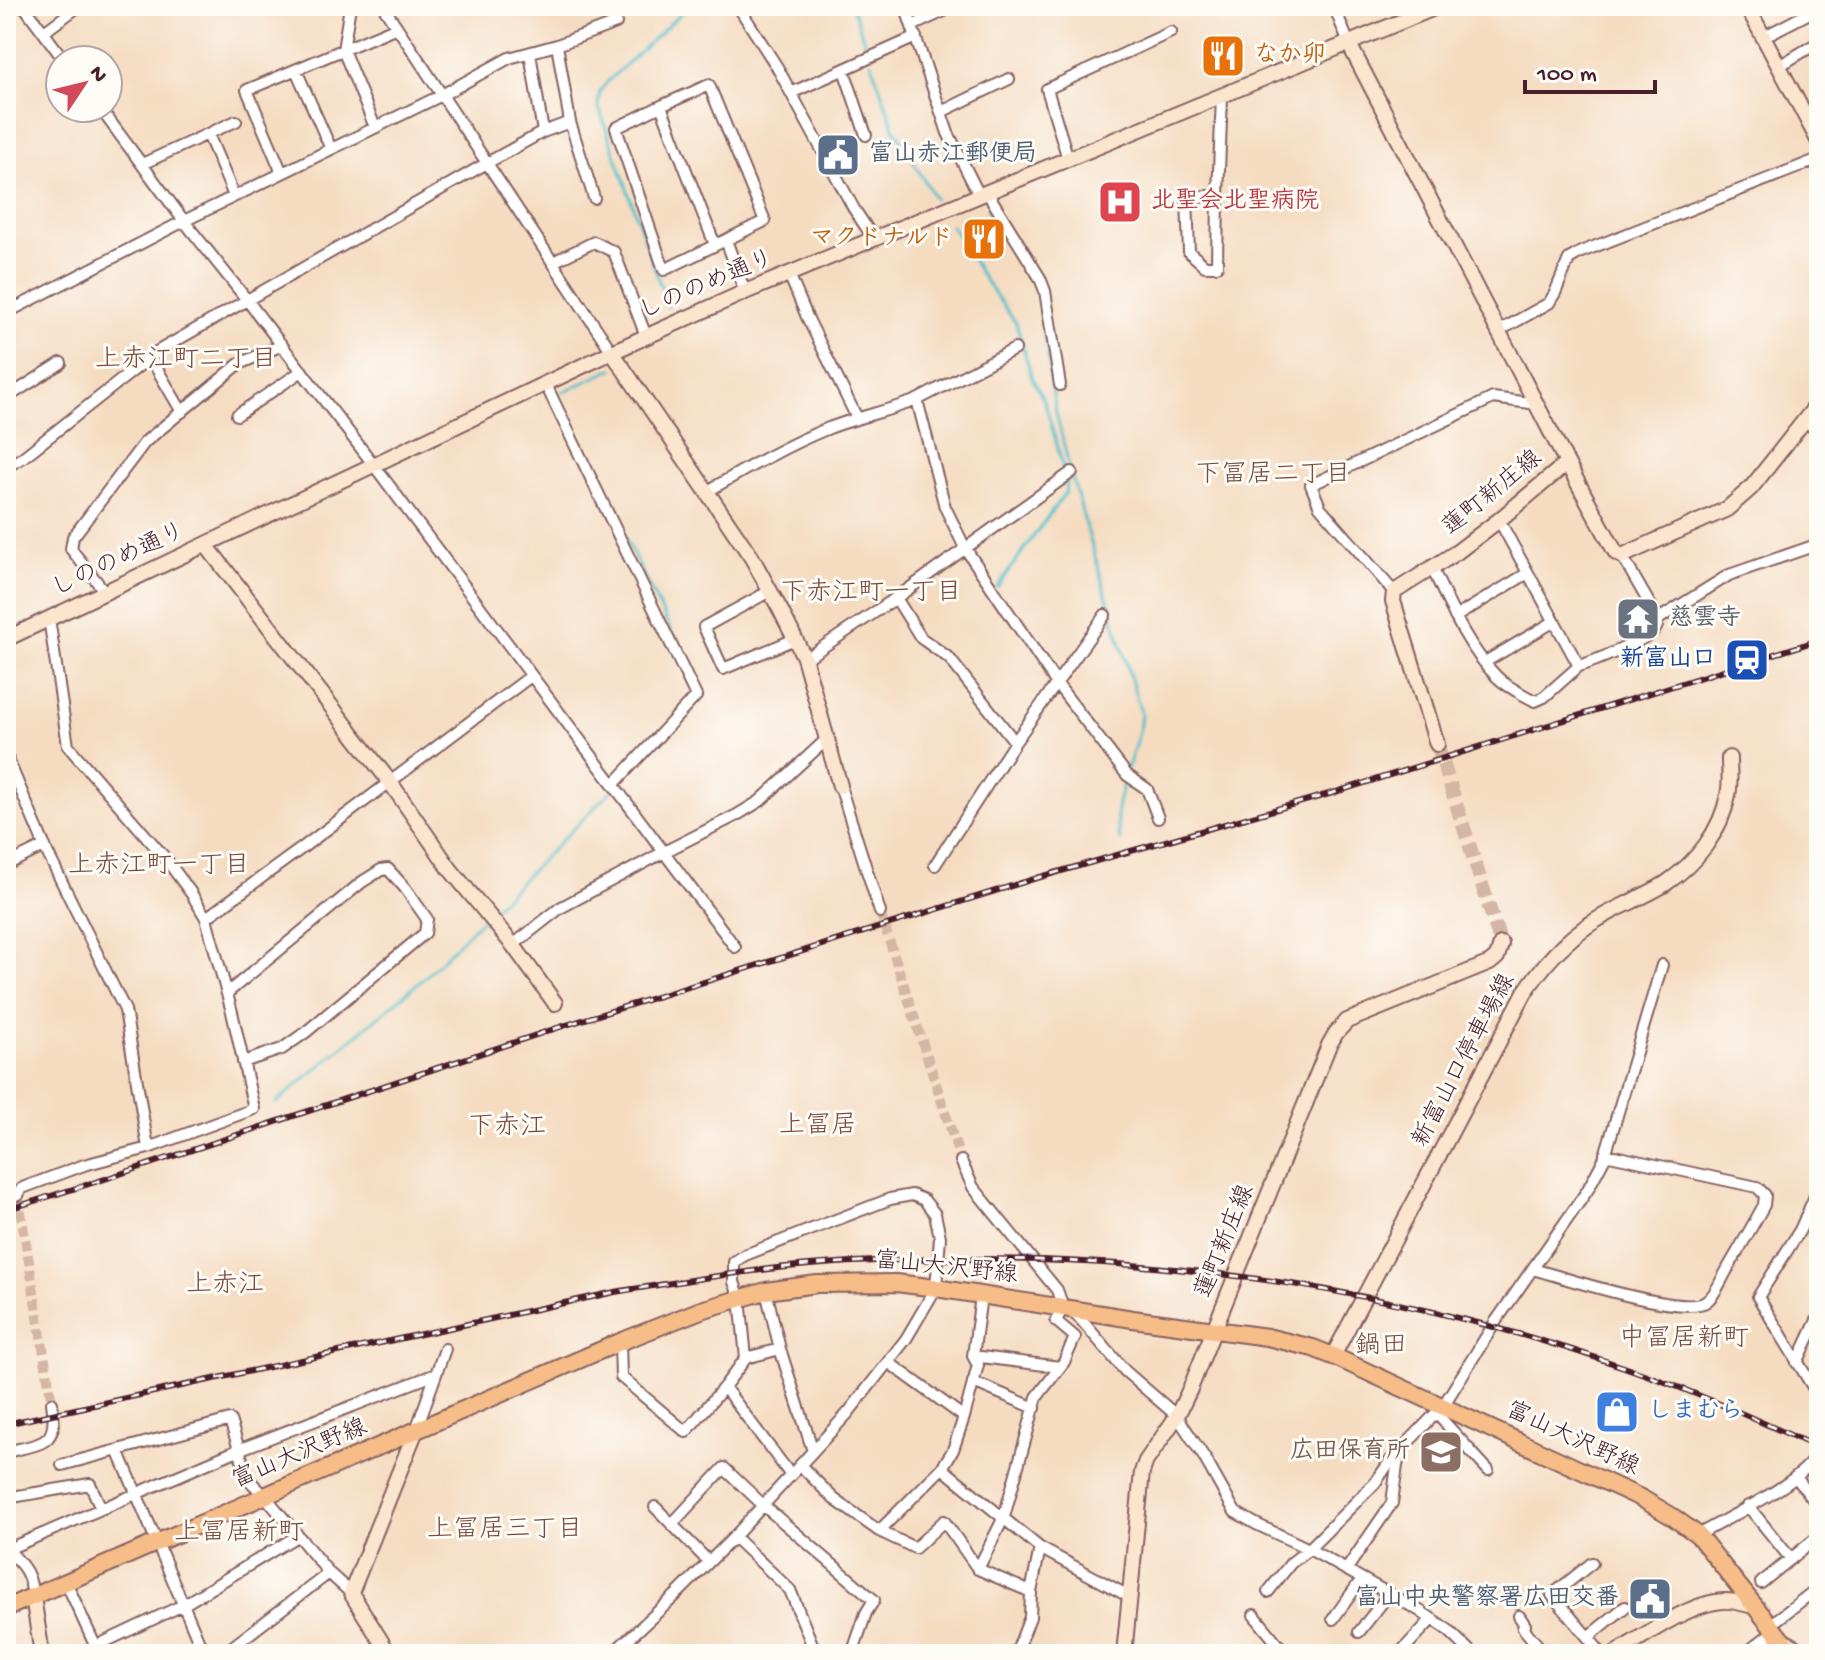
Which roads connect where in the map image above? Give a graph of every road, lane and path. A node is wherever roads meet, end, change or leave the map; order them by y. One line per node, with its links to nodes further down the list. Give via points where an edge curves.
1 (24, 6): 15 (street)
2 (79, 6): 15 (street)
3 (350, 6): 22 (street)
4 (383, 6): 13 (street)
5 (738, 6): 28 (street)
6 (905, 6): 14 (street)
7 (955, 6): 14 (street)
8 (1334, 6): 20 (street)
9 (1439, 6): 20 (main road, しののめ通り)
10 (1747, 6): 17 (main road)
11 (1819, 8): 17 (street)
12 (616, 23): 21 (street)
13 (397, 27): 22 (street); 29 (street)
14 (914, 31): 26 (street); 32 (street)
15 (44, 32): 19 (street)
16 (1171, 32): 42 (street, via 1047,89)
17 (1763, 37): 24 (main road)
18 (1819, 42): 24 (street)
19 (53, 44)
20 (1349, 44): 30 (main road, しののめ通り); 60 (main road)
21 (557, 45): 23 (street); 34 (street)
22 (343, 50): 25 (street); 36 (street)
23 (530, 53): 29 (street, via 509,58); 37 (street)
24 (1779, 66): 40 (main road)
25 (296, 70): 41 (street); 46 (street, via 247,90)
26 (844, 70): 28 (street); 39 (street)
27 (1009, 79): 32 (street)
28 (791, 93): 52 (street)
29 (442, 95): 36 (street); 44 (street)
30 (1222, 96): 42 (main road, しののめ通り); 48 (street)
31 (661, 106): 53 (street, via 709,85 765,221); 54 (street); 54 (street, via 616,128 664,270)
32 (941, 112): 47 (street)
33 (236, 121): 38 (street)
34 (570, 122): 37 (street); 50 (street)
35 (112, 124): 45 (street)
36 (375, 127): 41 (street)
37 (543, 132): 44 (street)
38 (208, 134): 45 (street); 49 (street)
39 (866, 135)
40 (1819, 142)
41 (331, 149): 46 (street)
42 (1068, 159): 47 (main road, しののめ通り)
43 (1819, 159): 60 (street, via 1581,252 1569,259 1549,303)
44 (487, 163): 55 (street); 58 (street)
45 (142, 164): 51 (street)
46 (282, 173): 49 (street)
47 (983, 194): 52 (main road, しののめ通り); 69 (street, via 1040,278)
48 (1218, 195): 48 (street, via 1187,198 1189,252 1205,266 1217,266)
49 (234, 196): 51 (street)
50 (594, 198)
51 (184, 221): 58 (street); 59 (street)
52 (874, 239): 56 (main road, しののめ通り)
53 (726, 240): 54 (street); 57 (street)
54 (715, 245)
55 (553, 262): 61 (street, via 594,242 614,252); 64 (street)
56 (789, 274): 57 (main road, しののめ通り); 76 (street)
57 (745, 292): 61 (main road, しののめ通り)
58 (247, 300): 62 (street); 65 (street)
59 (6, 313)
60 (1499, 331): 73 (main road)
61 (646, 336): 64 (main road, しののめ通り)
62 (282, 345): 67 (street); 74 (street, via 239,364)
63 (1015, 349): 71 (street)
64 (612, 352): 68 (main road, しののめ通り); 83 (main road)
65 (150, 357): 74 (street); 81 (street)
66 (61, 363): 70 (street)
67 (302, 371): 75 (street); 80 (street)
68 (545, 383): 80 (main road, しののめ通り); 113 (street, via 696,696)
69 (1060, 385)
70 (6, 398)
71 (917, 400): 76 (street); 87 (street, via 945,507)
72 (1819, 402): 77 (main road)
73 (1537, 404): 79 (main road); 93 (street, via 1493,398 1311,485 1320,507)
74 (182, 412): 92 (street, via 145,442 73,537 71,549)
75 (237, 415)
76 (857, 418): 83 (street, via 751,465)
77 (1806, 419): 78 (street); 88 (main road, via 1751,488 1727,509)
78 (1819, 435)
79 (1567, 463): 84 (main road, 蓮町新庄線); 88 (main road, 蓮町新庄線)
80 (373, 464): 86 (main road, しののめ通り); 105 (street)
81 (6, 467)
82 (1072, 472): 87 (street)
83 (708, 491): 91 (main road)
84 (1499, 520): 89 (main road, 蓮町新庄線); 90 (street)
85 (1819, 544): 98 (street, via 1729,575)
86 (206, 545): 92 (main road, しののめ通り); 112 (main road)
87 (965, 548): 94 (street); 106 (street)
88 (1622, 556): 98 (street)
89 (1432, 568): 93 (main road, 蓮町新庄線); 96 (street)
90 (1528, 573): 96 (street); 99 (street)
91 (770, 591): 101 (main road); 101 (street, via 704,627 723,669)
92 (105, 592): 97 (main road, しののめ通り)
93 (1394, 592): 109 (main road)
94 (896, 598): 102 (street); 108 (street, via 921,638 949,658)
95 (1105, 615): 106 (street)
96 (1455, 617): 103 (street)
97 (49, 618): 100 (main road, しののめ通り); 121 (street, via 68,746 166,859)
98 (1657, 620): 104 (street, via 1645,636)
99 (1555, 621): 103 (street); 104 (street)
100 (6, 639)
101 (795, 639): 102 (main road)
102 (804, 657): 107 (main road)
103 (1485, 662): 104 (street, via 1498,678 1535,701)
104 (1579, 666)
105 (531, 676): 112 (street); 113 (street)
106 (1057, 684): 108 (street); 115 (street, via 1127,775 1147,789)
107 (827, 739): 114 (main road); 117 (street, via 760,801)
108 (1015, 742): 119 (street)
109 (1437, 744)
110 (6, 755): 116 (street)
111 (1729, 758): 146 (main road, 新富山口停車場線, via 1729,794 1701,852 1663,884 1585,928 1540,970 1525,992)
112 (390, 782): 121 (street); 123 (main road, via 450,869)
113 (613, 785): 117 (street)
114 (840, 786): 120 (street)
115 (1158, 818)
116 (45, 846): 118 (street); 129 (street, via 125,1010)
117 (664, 852): 123 (street, via 560,908); 124 (street)
118 (6, 865)
119 (935, 865)
120 (880, 912)
121 (206, 918): 126 (street)
122 (1501, 944): 141 (main road, 蓮町新庄線, via 1490,963 1347,1021 1336,1033)
123 (513, 945): 127 (main road)
124 (735, 947)
125 (1662, 965): 130 (street)
126 (227, 993): 128 (street); 128 (street, via 381,870 388,869 427,919 425,933 306,1032 282,1049)
127 (555, 1003)
128 (243, 1062): 129 (street, via 254,1109)
129 (148, 1148): 133 (street, via 84,1165 25,1187)
130 (1605, 1154): 134 (street, via 1587,1191); 134 (street, via 1757,1187 1765,1195 1764,1205 1709,1300 1700,1305 1635,1297)
131 (961, 1161): 139 (street, via 973,1187 1057,1290)
132 (1819, 1189): 149 (street, via 1758,1297)
133 (18, 1195)
134 (1533, 1269): 157 (street)
135 (936, 1288): 136 (main road, 富山大沢野線, via 817,1284); 137 (main road, 富山大沢野線); 138 (street, via 940,1237 935,1214 912,1195 745,1255 734,1262); 148 (street)
136 (766, 1291): 138 (main road, 富山大沢野線); 144 (street)
137 (981, 1296): 139 (main road, 富山大沢野線); 145 (street)
138 (740, 1298): 142 (main road, 富山大沢野線); 147 (street)
139 (1063, 1307): 141 (main road, 富山大沢野線); 150 (street, via 1056,1321 1075,1337); 158 (street)
140 (1819, 1316): 149 (street)
141 (1213, 1329): 146 (main road, 富山大沢野線, via 1267,1337); 158 (main road, 蓮町新庄線)
142 (620, 1342): 153 (street, via 621,1377 686,1432); 160 (main road, 富山大沢野線)
143 (445, 1349): 151 (street)
144 (780, 1349): 147 (street); 164 (street)
145 (973, 1356): 150 (street); 152 (street, via 978,1365)
146 (1333, 1356): 157 (main road, 富山大沢野線)
147 (746, 1358): 153 (street)
148 (888, 1362): 159 (street); 164 (street)
149 (1797, 1363): 154 (street)
150 (1060, 1367): 156 (street, via 1037,1397)
151 (436, 1374): 160 (street); 163 (street)
152 (973, 1382): 156 (street); 159 (street)
153 (724, 1387): 171 (street)
154 (1819, 1397)
155 (52, 1403): 165 (street, via 54,1427 48,1439)
156 (1035, 1408): 181 (street)
157 (1440, 1409): 161 (street); 170 (street); 184 (main road, 富山大沢野線, via 1641,1498)
158 (1177, 1416): 191 (street, via 1235,1512); 207 (main road, 蓮町新庄線, via 1142,1472)
159 (964, 1417): 169 (street)
160 (416, 1430): 174 (main road, 富山大沢野線); 204 (main road)
161 (1404, 1447): 191 (street); 196 (street, via 1392,1503)
162 (118, 1450): 163 (street, via 230,1420); 167 (street); 173 (street)
163 (238, 1450): 173 (street); 174 (street, via 248,1479)
164 (813, 1451): 168 (street)
165 (6, 1452)
166 (1819, 1452): 172 (street)
167 (62, 1465)
168 (800, 1465): 171 (street); 183 (street, via 834,1499)
169 (942, 1468): 181 (street); 183 (street)
170 (1488, 1470)
171 (790, 1474): 176 (street)
172 (1796, 1477): 177 (street); 179 (street)
173 (135, 1493): 180 (street); 188 (street)
174 (265, 1496): 185 (street); 188 (main road, 富山大沢野線)
175 (6, 1498): 180 (street, via 90,1484)
176 (763, 1505): 182 (street, via 724,1468); 187 (street); 227 (street, via 874,1600)
177 (1748, 1506): 184 (street); 192 (street)
178 (655, 1507): 182 (street)
179 (1819, 1507)
180 (101, 1508): 189 (street)
181 (1004, 1517): 190 (street); 195 (street)
182 (672, 1524): 193 (street)
183 (879, 1531): 195 (street, via 915,1548 944,1521)
184 (1698, 1535): 209 (main road, 富山大沢野線)
185 (297, 1536): 197 (street); 208 (street)
186 (1819, 1536): 192 (street)
187 (734, 1537): 193 (street); 226 (street, via 790,1590)
188 (156, 1543): 199 (main road, 富山大沢野線); 208 (street)
189 (7, 1548): 206 (street, via 31,1579)
190 (1040, 1548): 202 (street); 207 (street)
191 (1309, 1549): 196 (street); 203 (street)
192 (1791, 1559): 200 (street)
193 (709, 1562): 225 (street)
194 (1592, 1563): 218 (street, via 1552,1595)
195 (978, 1569): 202 (street)
196 (1346, 1570): 198 (street)
197 (329, 1573): 204 (street); 223 (street)
198 (1362, 1579): 205 (street); 214 (street)
199 (66, 1582): 206 (main road, 富山大沢野線); 220 (street)
200 (1761, 1583)
201 (1819, 1587): 217 (street)
202 (1031, 1592): 228 (street, via 1030,1617)
203 (1268, 1592)
204 (351, 1593): 224 (main road)
205 (1389, 1594): 215 (street); 216 (street)
206 (33, 1597): 211 (main road, 富山大沢野線); 221 (main road)
207 (1130, 1597): 229 (main road, 蓮町新庄線)
208 (183, 1605): 220 (street); 222 (street)
209 (1754, 1606): 217 (main road, 富山大沢野線); 236 (main road, via 1713,1602)
210 (1625, 1607): 218 (street)
211 (6, 1608)
212 (1254, 1615): 219 (street)
213 (1519, 1616): 234 (street)
214 (1333, 1619)
215 (1432, 1619): 232 (street); 233 (street)
216 (1359, 1632)
217 (1775, 1632): 237 (street); 238 (street); 239 (main road, 富山大沢野線); 240 (main road)
218 (1588, 1637): 235 (street)
219 (1277, 1643): 230 (street); 231 (street)
220 (98, 1650)
221 (42, 1654)
222 (204, 1654)
223 (223, 1654)
224 (389, 1654)
225 (612, 1654)
226 (816, 1654)
227 (852, 1654)
228 (1016, 1654)
229 (1124, 1654)
230 (1264, 1654)
231 (1286, 1654)
232 (1399, 1654)
233 (1473, 1654)
234 (1545, 1654)
235 (1602, 1654)
236 (1614, 1654)
237 (1745, 1654)
238 (1764, 1654)
239 (1793, 1654)
240 (1808, 1654)

